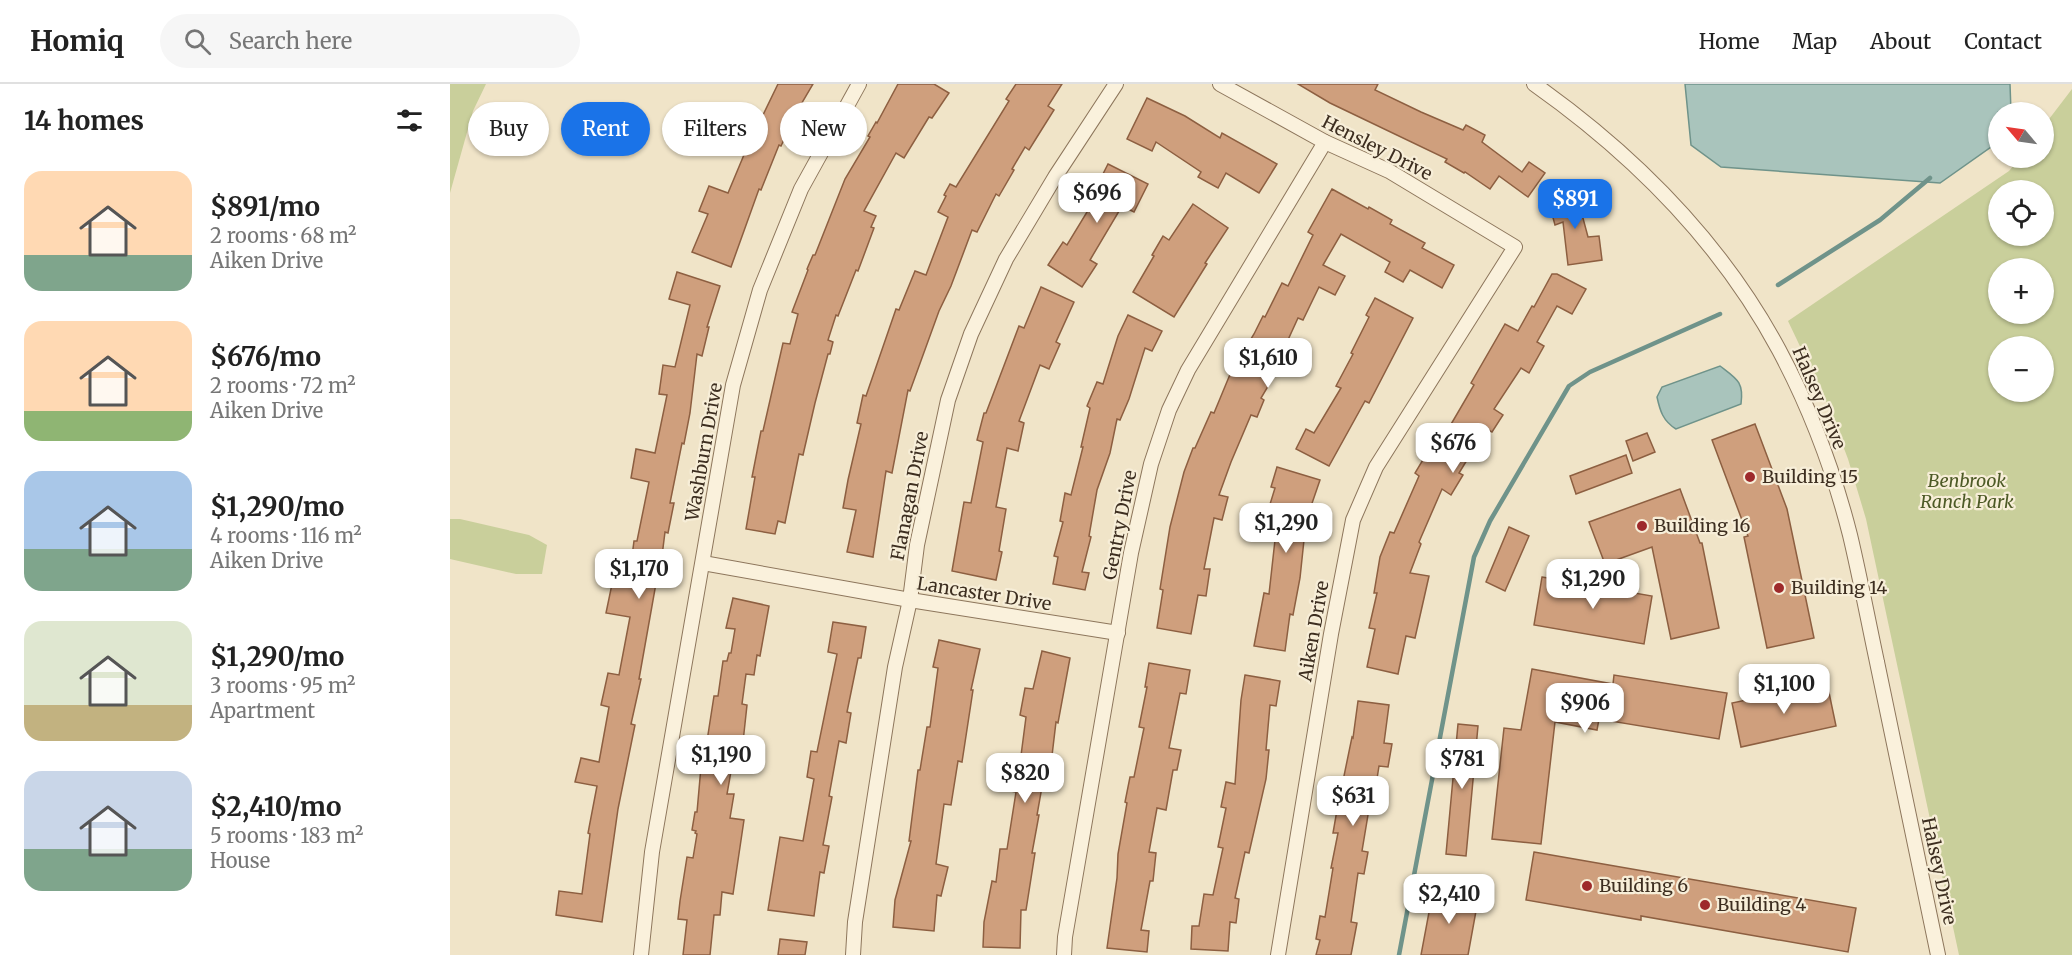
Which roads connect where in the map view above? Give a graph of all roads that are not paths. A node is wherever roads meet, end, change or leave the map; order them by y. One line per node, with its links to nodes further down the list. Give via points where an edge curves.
1 (859, 84): 7 (street, Washburn Drive, via 801,189 760,290 733,385)
2 (1116, 84): 8 (street, Flanagan Drive, via 1006,259 971,334 948,400)
3 (1534, 84): 14 (street, Halsey Drive, via 1610,142 1680,211 1741,290 1794,382 1820,441 1850,535)
4 (1226, 85): 5 (street, Hensley Drive)
5 (1325, 142): 6 (street, Hensley Drive, via 1389,171); 9 (street, Gentry Drive, via 1188,370 1169,410 1150,464)
6 (1515, 247): 13 (street, Aiken Drive, via 1376,467 1353,520)
7 (703, 563): 8 (street, Lancaster Drive); 10 (street, Washburn Drive, via 652,852)
8 (909, 600): 9 (street, Lancaster Drive); 11 (street, Flanagan Drive, via 855,922)
9 (1118, 633): 12 (street, Gentry Drive)
10 (642, 955)
11 (853, 955)
12 (1064, 955)
13 (1278, 955)
14 (1938, 955)

